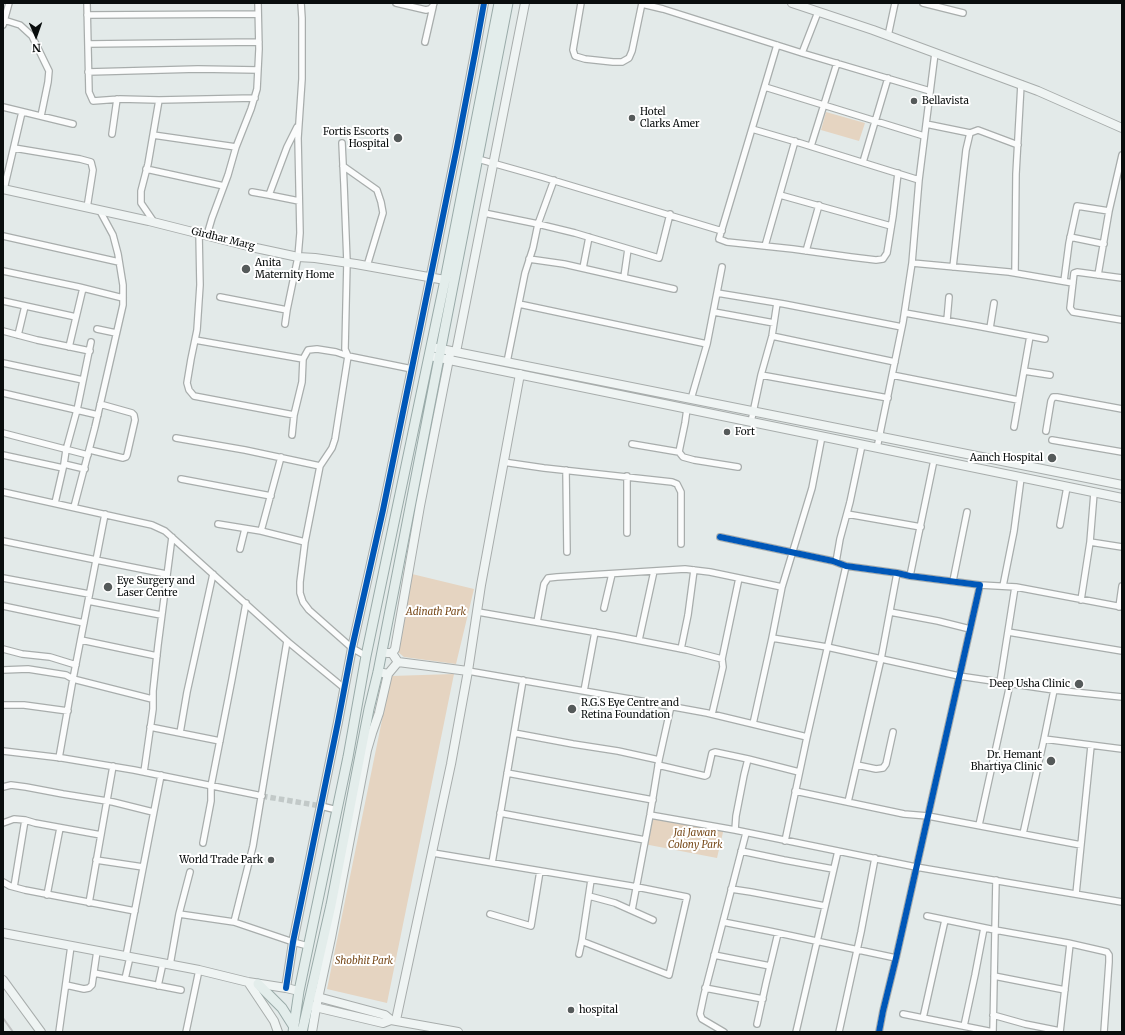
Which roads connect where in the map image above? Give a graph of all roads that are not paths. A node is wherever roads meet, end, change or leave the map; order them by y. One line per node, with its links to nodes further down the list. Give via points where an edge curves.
1 (9, 3): 20 (street)
2 (87, 3): 19 (street)
3 (258, 3): 18 (street)
4 (301, 3): 45 (street, via 302,79)
5 (396, 3): 15 (street, via 426,10)
6 (484, 3): 103 (street)
7 (499, 3): 106 (main road)
8 (508, 3): 59 (main road)
9 (525, 3): 61 (street)
10 (581, 3): 11 (street, via 573,50 575,56 622,62 630,58)
11 (642, 3): 25 (street)
12 (792, 3): 16 (street)
13 (895, 3): 21 (street)
14 (923, 3): 17 (street)
15 (433, 5): 23 (street)
16 (818, 12): 21 (street); 26 (street)
17 (963, 13)
18 (258, 14): 19 (street); 22 (street)
19 (87, 15): 24 (street)
20 (4, 20): 41 (street, via 20,25 32,36 49,71)
21 (888, 36): 27 (street)
22 (259, 42): 24 (street); 29 (street)
23 (425, 42)
24 (88, 44): 30 (street)
25 (777, 45): 26 (street); 33 (street)
26 (802, 53): 28 (street)
27 (935, 53): 32 (street); 34 (street)
28 (836, 63): 31 (street); 38 (street)
29 (258, 70): 30 (street); 35 (street)
30 (88, 72): 36 (street, via 89,92 93,101)
31 (888, 78): 34 (street); 42 (street)
32 (1020, 84): 46 (street); 54 (street)
33 (765, 87): 38 (street); 47 (street)
34 (930, 91): 44 (street)
35 (254, 98): 37 (street); 56 (street)
36 (117, 100): 37 (street); 49 (street)
37 (159, 100): 50 (street)
38 (823, 105): 42 (street); 55 (street)
39 (3, 107): 40 (street)
40 (22, 112): 41 (street); 57 (street)
41 (41, 116): 43 (street)
42 (875, 121): 51 (street); 60 (street)
43 (73, 124)
44 (926, 124): 48 (street); 51 (street)
45 (299, 125): 70 (street, via 287,147); 72 (street)
46 (1122, 128)
47 (752, 129): 52 (street); 82 (street)
48 (970, 133): 54 (street, via 978,130); 98 (street)
49 (112, 134)
50 (153, 135): 56 (street); 63 (street)
51 (924, 136): 66 (street)
52 (795, 141): 55 (street); 71 (street)
53 (342, 143): 62 (street)
54 (1018, 145): 101 (street)
55 (811, 146): 60 (street)
56 (236, 147): 67 (street)
57 (14, 148): 68 (street); 74 (street, via 90,162 93,170)
58 (1122, 155): 75 (street)
59 (478, 159): 61 (street); 143 (main road)
60 (863, 162): 64 (street)
61 (494, 164): 65 (street); 77 (street)
62 (343, 166): 94 (street); 96 (street, via 377,190 381,202 383,213)
63 (146, 170): 67 (street); 79 (street, via 141,191 142,203)
64 (898, 173): 66 (street); 81 (street)
65 (554, 180): 78 (street); 80 (street)
66 (920, 180): 95 (street)
67 (224, 186): 83 (street)
68 (4, 189): 74 (street, Girdhar Marg)
69 (252, 192): 70 (street)
70 (269, 195): 72 (street)
71 (780, 195): 73 (street); 88 (street)
72 (299, 201): 91 (street)
73 (819, 205): 81 (street); 90 (street)
74 (87, 208): 76 (street, Girdhar Marg)
75 (1109, 211): 86 (street, via 1077,206); 87 (street)
76 (104, 212): 79 (street, Girdhar Marg); 93 (street, via 113,235)
77 (484, 213): 80 (street); 143 (street)
78 (670, 214): 82 (street); 89 (street, via 659,258)
79 (152, 222): 83 (street, Girdhar Marg)
80 (538, 224): 85 (street); 92 (street)
81 (891, 226): 90 (street, via 883,259)
82 (722, 231): 88 (street, via 719,238 727,242)
83 (203, 234): 91 (street, Girdhar Marg); 137 (street)
84 (3, 236): 93 (street)
85 (589, 237): 89 (street); 99 (street)
86 (1070, 237): 87 (street); 107 (street)
87 (1104, 244): 102 (street)
88 (765, 246): 90 (street)
89 (628, 249): 104 (street)
90 (806, 251)
91 (298, 257): 94 (street, Girdhar Marg); 120 (street)
92 (529, 259): 99 (street); 118 (street, via 524,272)
93 (119, 262): 114 (street)
94 (347, 262): 96 (street, Girdhar Marg); 144 (street, via 345,349)
95 (912, 263): 98 (street); 122 (street)
96 (367, 266): 103 (street, Girdhar Marg)
97 (722, 267): 111 (street)
98 (953, 267): 101 (street)
99 (583, 268): 104 (street)
100 (3, 271): 109 (street)
101 (1015, 273): 107 (street)
102 (1098, 275): 105 (street); 108 (street, via 1077,272 1074,274)
103 (430, 278): 106 (street, Girdhar Marg); 149 (street)
104 (624, 278): 110 (street)
105 (1122, 278)
106 (445, 280): 142 (main road)
107 (1064, 281): 108 (street)
108 (1073, 283): 125 (street, via 1071,310)
109 (83, 288): 114 (street); 123 (street)
110 (674, 289)
111 (717, 294): 116 (street); 121 (street)
112 (220, 297): 120 (street)
113 (949, 297): 124 (street)
114 (123, 298): 132 (street)
115 (3, 301): 119 (street)
116 (778, 303): 126 (street); 128 (street)
117 (994, 303): 129 (street)
118 (519, 304): 139 (street); 146 (street)
119 (25, 306): 123 (street); 133 (street)
120 (287, 310): 127 (street)
121 (714, 312): 126 (street); 139 (street)
122 (905, 313): 124 (street); 128 (street)
123 (76, 317): 140 (street)
124 (947, 320): 129 (street)
125 (1122, 320)
126 (774, 323): 134 (street)
127 (285, 324)
128 (902, 327): 147 (street)
129 (990, 328): 135 (street)
130 (97, 329): 132 (street)
131 (3, 331): 133 (street)
132 (116, 333): 160 (street)
133 (18, 335): 140 (street)
134 (772, 336): 147 (street); 152 (street)
135 (1030, 336): 136 (street); 150 (street)
136 (1045, 339)
137 (195, 340): 145 (street); 166 (street, via 187,383 194,396)
138 (91, 342): 141 (street)
139 (707, 344): 158 (street)
140 (68, 347): 141 (street)
141 (90, 351): 155 (street)
142 (430, 351): 143 (street); 267 (main road)
143 (447, 354): 146 (street); 151 (street); 264 (main road); 265 (street, via 395,649)
144 (348, 356): 145 (street, via 336,352 308,350); 149 (street); 188 (street, via 335,439)
145 (303, 359): 166 (street, via 302,382)
146 (507, 362): 158 (street)
147 (895, 362): 154 (street)
148 (3, 363): 155 (street)
149 (412, 369): 260 (street)
150 (1024, 371): 153 (street); 159 (street)
151 (520, 374): 161 (street); 186 (street)
152 (761, 375): 157 (street); 164 (street)
153 (1050, 375)
154 (892, 376): 157 (street); 159 (street)
155 (83, 380): 163 (street)
156 (3, 393): 163 (street)
157 (888, 398): 173 (street)
158 (691, 399): 164 (street)
159 (1018, 400): 168 (street)
160 (100, 404): 165 (street); 182 (street, via 132,413 135,420 126,458)
161 (687, 409): 167 (street); 180 (street)
162 (1122, 409): 169 (street, via 1053,397)
163 (77, 410): 165 (street); 179 (street)
164 (753, 412): 167 (street); 173 (street)
165 (98, 415): 182 (street)
166 (294, 415): 171 (street)
167 (751, 422): 172 (street)
168 (1014, 427)
169 (1046, 431)
170 (3, 432): 179 (street)
171 (292, 435)
172 (822, 436): 177 (street); 221 (street, via 812,488)
173 (880, 437): 178 (street); 195 (street)
174 (176, 438): 184 (street)
175 (1052, 440): 181 (street)
176 (632, 444): 180 (street)
177 (862, 445): 178 (street); 205 (street)
178 (877, 448): 185 (street)
179 (66, 450): 182 (street); 187 (street)
180 (679, 452): 189 (street, via 683,457 694,460)
181 (1122, 452)
182 (89, 453): 190 (street)
183 (3, 455): 187 (street)
184 (281, 457): 188 (street); 199 (street)
185 (934, 460): 193 (street); 208 (street)
186 (503, 462): 191 (street); 247 (street)
187 (64, 466): 190 (street); 201 (street)
188 (320, 466): 215 (street)
189 (738, 467)
190 (85, 469): 202 (street)
191 (566, 470): 192 (street); 220 (street)
192 (627, 476): 211 (street); 217 (street, via 677,484 681,492)
193 (1021, 478): 196 (street); 236 (street)
194 (182, 479): 199 (street)
195 (1122, 485)
196 (1067, 487): 198 (street); 207 (street)
197 (3, 492): 201 (street)
198 (1094, 492): 200 (street); 216 (street)
199 (271, 496): 210 (street)
200 (1122, 498)
201 (55, 503): 202 (street)
202 (74, 507): 204 (street)
203 (968, 512): 234 (street)
204 (105, 514): 212 (street, via 152,524); 222 (street)
205 (847, 514): 208 (street); 223 (street)
206 (218, 524): 209 (street)
207 (1060, 525)
208 (921, 527): 231 (street)
209 (245, 529): 210 (street); 219 (street)
210 (262, 532): 215 (street)
211 (627, 533)
212 (172, 537): 228 (street); 229 (street)
213 (720, 537): 221 (street)
214 (3, 541): 222 (street)
215 (305, 542): 260 (street, via 300,582 303,602)
216 (1090, 542): 218 (street); 241 (street)
217 (681, 544)
218 (1122, 547)
219 (240, 549)
220 (567, 552)
221 (792, 552): 223 (street); 238 (street)
222 (96, 560): 228 (street); 240 (street)
223 (836, 562): 224 (street)
224 (846, 566): 227 (street); 259 (street)
225 (694, 570): 226 (street); 233 (street); 262 (street)
226 (654, 571): 230 (street); 257 (street)
227 (897, 573): 231 (street); 248 (street)
228 (166, 574): 249 (street)
229 (213, 574): 243 (street); 292 (street)
230 (612, 574): 246 (street); 250 (street, via 548,578 541,597)
231 (910, 576): 234 (street)
232 (3, 578): 240 (street)
233 (739, 578): 238 (street); 268 (street)
234 (953, 581): 235 (street)
235 (980, 585): 236 (street); 252 (street)
236 (1003, 586): 239 (street)
237 (1122, 586): 245 (street)
238 (782, 587): 255 (street)
239 (1016, 587): 241 (street); 254 (street)
240 (89, 594): 242 (street)
241 (1081, 600): 245 (street)
242 (88, 601): 249 (street); 251 (street)
243 (246, 603): 258 (street); 297 (street)
244 (3, 606): 251 (street)
245 (1120, 607)
246 (604, 608)
247 (478, 612): 250 (street); 273 (street)
248 (890, 612): 252 (street); 269 (street)
249 (161, 615): 266 (street)
250 (538, 622): 253 (street)
251 (84, 623): 256 (street)
252 (970, 629): 275 (street)
253 (595, 632): 257 (street); 282 (street)
254 (1008, 632): 263 (street); 278 (street)
255 (772, 638): 259 (street); 289 (street)
256 (81, 640): 266 (street); 271 (street)
257 (639, 640): 262 (street)
258 (287, 641): 279 (street); 313 (street)
259 (828, 647): 269 (street); 295 (street)
260 (352, 648): 267 (street); 279 (street)
261 (3, 649): 271 (street, via 50,657)
262 (682, 649): 268 (street)
263 (1122, 650)
264 (382, 652): 265 (street); 274 (main road)
265 (392, 653): 270 (street)
266 (156, 656): 284 (street)
267 (366, 656): 318 (main road)
268 (722, 659): 288 (street, via 723,667)
269 (881, 659): 275 (street); 304 (street)
270 (398, 662): 273 (street); 274 (street)
271 (76, 665): 276 (street)
272 (3, 670): 276 (street, via 28,669 66,675)
273 (468, 671): 277 (street); 337 (street)
274 (383, 673): 290 (main road); 290 (street, via 385,685 379,713)
275 (959, 676): 278 (street); 322 (street)
276 (73, 679): 284 (street); 287 (street)
277 (523, 680): 282 (street); 294 (street)
278 (1000, 682): 280 (street)
279 (345, 684): 317 (street)
280 (1010, 684): 281 (street); 325 (street)
281 (1054, 690): 283 (street); 296 (street)
282 (584, 691): 286 (street)
283 (1122, 697)
284 (152, 699): 291 (street)
285 (3, 705): 287 (street)
286 (671, 706): 288 (street); 303 (street)
287 (68, 711): 301 (street)
288 (712, 714): 289 (street)
289 (753, 724): 295 (street)
290 (370, 725): 399 (main road)
291 (150, 726): 292 (street); 306 (street)
292 (180, 732): 297 (street)
293 (893, 732): 304 (street, via 884,767 876,769)
294 (514, 733): 303 (street, via 618,751); 308 (street)
295 (807, 737): 307 (street)
296 (1044, 740): 298 (street); 329 (street)
297 (220, 741): 310 (street)
298 (1091, 746): 299 (street); 334 (street)
299 (1122, 749)
300 (3, 751): 301 (street)
301 (59, 758): 305 (street)
302 (748, 759): 303 (street, via 712,753 706,776); 307 (street); 327 (street)
303 (659, 763): 314 (street)
304 (857, 765): 316 (street)
305 (113, 766): 306 (street); 315 (street)
306 (144, 772): 309 (street)
307 (800, 772): 312 (street)
308 (507, 773): 314 (street); 320 (street)
309 (161, 775): 310 (street); 319 (street)
310 (211, 786): 313 (street); 333 (street)
311 (3, 787): 315 (street, via 26,787)
312 (796, 791): 316 (street); 332 (street)
313 (262, 796): 365 (street, via 253,846)
314 (653, 800): 321 (street)
315 (107, 801): 319 (street); 330 (street)
316 (848, 802): 322 (street, via 904,814)
317 (321, 806): 318 (street); 372 (street)
318 (337, 810): 376 (main road)
319 (153, 812): 342 (street)
320 (500, 813): 331 (street); 340 (street)
321 (650, 815): 327 (street); 331 (street)
322 (928, 816): 325 (street); 341 (street)
323 (24, 820): 324 (street, via 14,819); 326 (street); 349 (street)
324 (3, 823)
325 (979, 825): 329 (street)
326 (60, 828): 330 (street); 353 (street)
327 (735, 830): 328 (street)
328 (746, 833): 332 (street); 335 (street)
329 (1023, 834): 334 (street)
330 (101, 835): 339 (street)
331 (645, 840): 350 (street)
332 (785, 841): 336 (street)
333 (203, 843)
334 (1081, 845): 352 (street)
335 (741, 851): 343 (street); 351 (street)
336 (838, 851): 338 (street); 343 (street)
337 (433, 853): 340 (street); 405 (street)
338 (875, 858): 341 (street); 377 (street)
339 (96, 860): 342 (street); 356 (street)
340 (492, 863): 344 (street)
341 (916, 866): 347 (street); 382 (street)
342 (143, 867): 359 (street)
343 (833, 869): 357 (street)
344 (540, 871): 346 (street); 361 (street, via 531,926)
345 (190, 872): 360 (street)
346 (591, 880): 350 (street); 354 (street)
347 (996, 880): 352 (street); 368 (street)
348 (3, 882): 349 (street)
349 (14, 887): 353 (street)
350 (637, 887): 358 (street); 371 (street, via 687,897 669,975)
351 (732, 889): 357 (street); 366 (street)
352 (1076, 894): 355 (street)
353 (47, 895): 356 (street)
354 (589, 896): 358 (street); 371 (street)
355 (1122, 902)
356 (89, 903): 359 (street)
357 (825, 906): 373 (street)
358 (632, 910): 363 (street)
359 (135, 912): 381 (street)
360 (180, 914): 365 (street); 383 (street)
361 (490, 914)
362 (927, 916): 364 (street)
363 (653, 920)
364 (945, 920): 367 (street); 404 (street)
365 (234, 922): 372 (street)
366 (723, 922): 370 (street); 380 (street)
367 (984, 928): 368 (street); 407 (street)
368 (995, 930): 374 (street); 387 (street)
369 (3, 933): 375 (street)
370 (778, 933): 373 (street); 384 (street)
371 (582, 940): 379 (street)
372 (293, 942): 376 (street); 394 (street)
373 (817, 942): 377 (street); 417 (street)
374 (1070, 944): 397 (street); 422 (street, via 1103,950 1109,955)
375 (72, 946): 378 (street); 392 (street)
376 (308, 946): 398 (main road)
377 (857, 950): 382 (street); 418 (street)
378 (97, 951): 381 (street); 386 (street)
379 (579, 954)
380 (714, 955): 384 (street); 395 (street)
381 (128, 957): 383 (street); 388 (street)
382 (896, 958): 419 (street)
383 (167, 964): 385 (street); 393 (street)
384 (770, 966): 400 (street)
385 (199, 970): 390 (street); 411 (street)
386 (94, 973): 388 (street); 392 (street, via 89,988)
387 (994, 976): 397 (street); 403 (street)
388 (125, 979): 393 (street)
389 (3, 980): 409 (street)
390 (248, 982): 391 (street); 412 (street, via 274,1021)
391 (258, 984): 394 (street); 408 (main road, via 282,1008)
392 (66, 985): 410 (street)
393 (158, 986): 396 (street)
394 (286, 988): 398 (street)
395 (705, 988): 400 (street); 416 (street, via 700,1014 702,1019)
396 (181, 990)
397 (1065, 990): 421 (street)
398 (299, 991): 408 (main road)
399 (314, 996): 401 (main road); 405 (street, via 384,1014)
400 (763, 999): 406 (street)
401 (312, 1007): 405 (street, via 383,1023); 413 (main road, via 305,1017); 414 (street)
402 (903, 1014): 404 (street)
403 (993, 1015): 420 (street); 421 (street)
404 (923, 1018): 407 (street)
405 (394, 1020): 415 (street)
406 (757, 1024)
407 (964, 1026): 420 (street)
408 (293, 1030)
409 (41, 1032)
410 (59, 1032)
411 (186, 1032)
412 (278, 1032)
413 (302, 1032)
414 (312, 1032)
415 (458, 1032)
416 (724, 1032)
417 (796, 1032)
418 (839, 1032)
419 (879, 1032)
420 (993, 1032)
421 (1060, 1032)
422 (1104, 1032)

